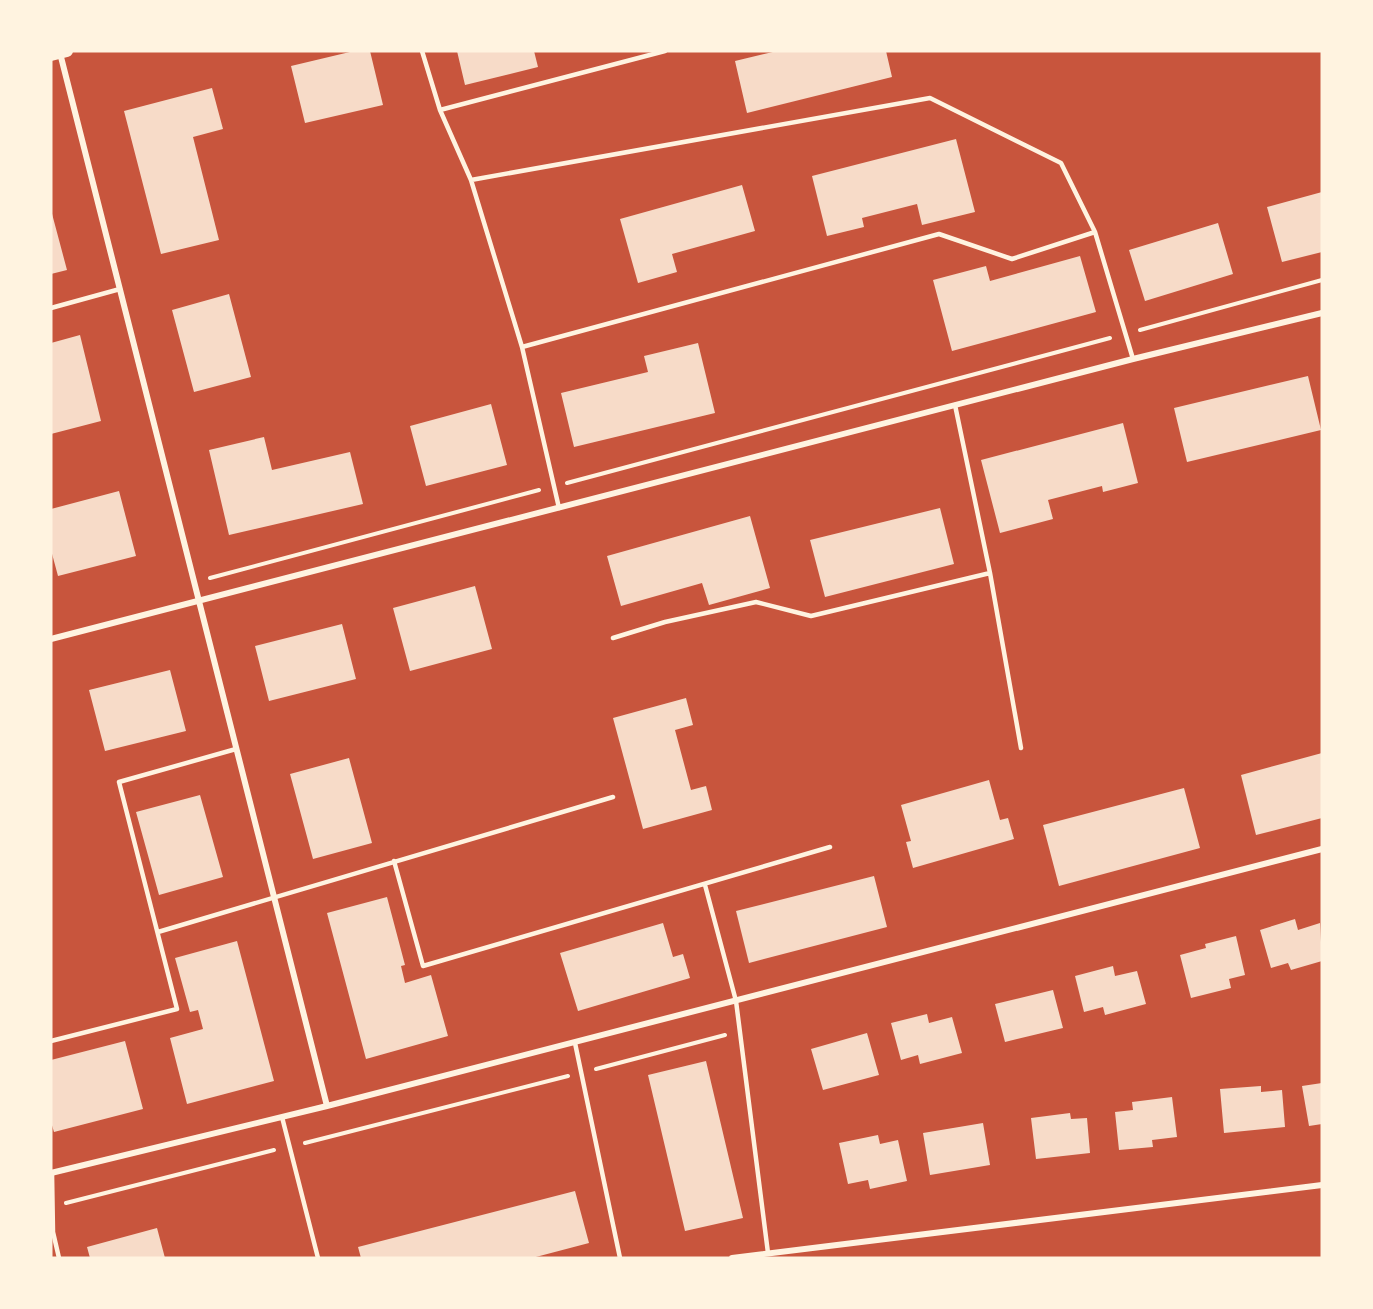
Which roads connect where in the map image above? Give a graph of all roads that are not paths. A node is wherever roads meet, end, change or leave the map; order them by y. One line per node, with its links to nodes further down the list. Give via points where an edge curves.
1 (422, 51): 4 (lane)
2 (665, 51): 4 (lane)
3 (59, 53): 7 (street)
4 (440, 110): 5 (lane)
5 (471, 180): 6 (lane, via 930,98 1061,163); 10 (lane)
6 (1095, 232): 10 (lane, via 1012,259 939,234); 11 (lane)
7 (120, 289): 8 (lane); 15 (street)
8 (51, 308)
9 (1322, 314): 11 (street)
10 (522, 347): 13 (lane)
11 (1133, 359): 12 (street)
12 (955, 405): 13 (street); 14 (lane)
13 (559, 508): 15 (street)
14 (990, 573): 16 (lane, via 811,616 756,602); 18 (lane)
15 (200, 602): 17 (street); 19 (street)
16 (613, 638)
17 (51, 639)
18 (1022, 748)
19 (236, 749): 25 (street); 26 (lane, via 119,782)
20 (614, 797): 23 (lane)
21 (830, 847): 24 (lane)
22 (1322, 849): 27 (street)
23 (394, 861): 24 (lane, via 423,966); 25 (lane)
24 (705, 885): 27 (lane)
25 (273, 899): 26 (lane); 30 (street)
26 (158, 932): 28 (lane, via 177,1009)
27 (736, 1002): 29 (street); 35 (lane)
28 (51, 1041)
29 (575, 1043): 30 (street); 38 (lane)
30 (327, 1106): 31 (street)
31 (282, 1117): 32 (street); 37 (lane)
32 (52, 1172): 34 (lane)
33 (1322, 1185): 35 (street)
34 (52, 1206): 36 (lane)
35 (768, 1253): 39 (street)
36 (59, 1258)
37 (318, 1258)
38 (620, 1258)
39 (732, 1258)

